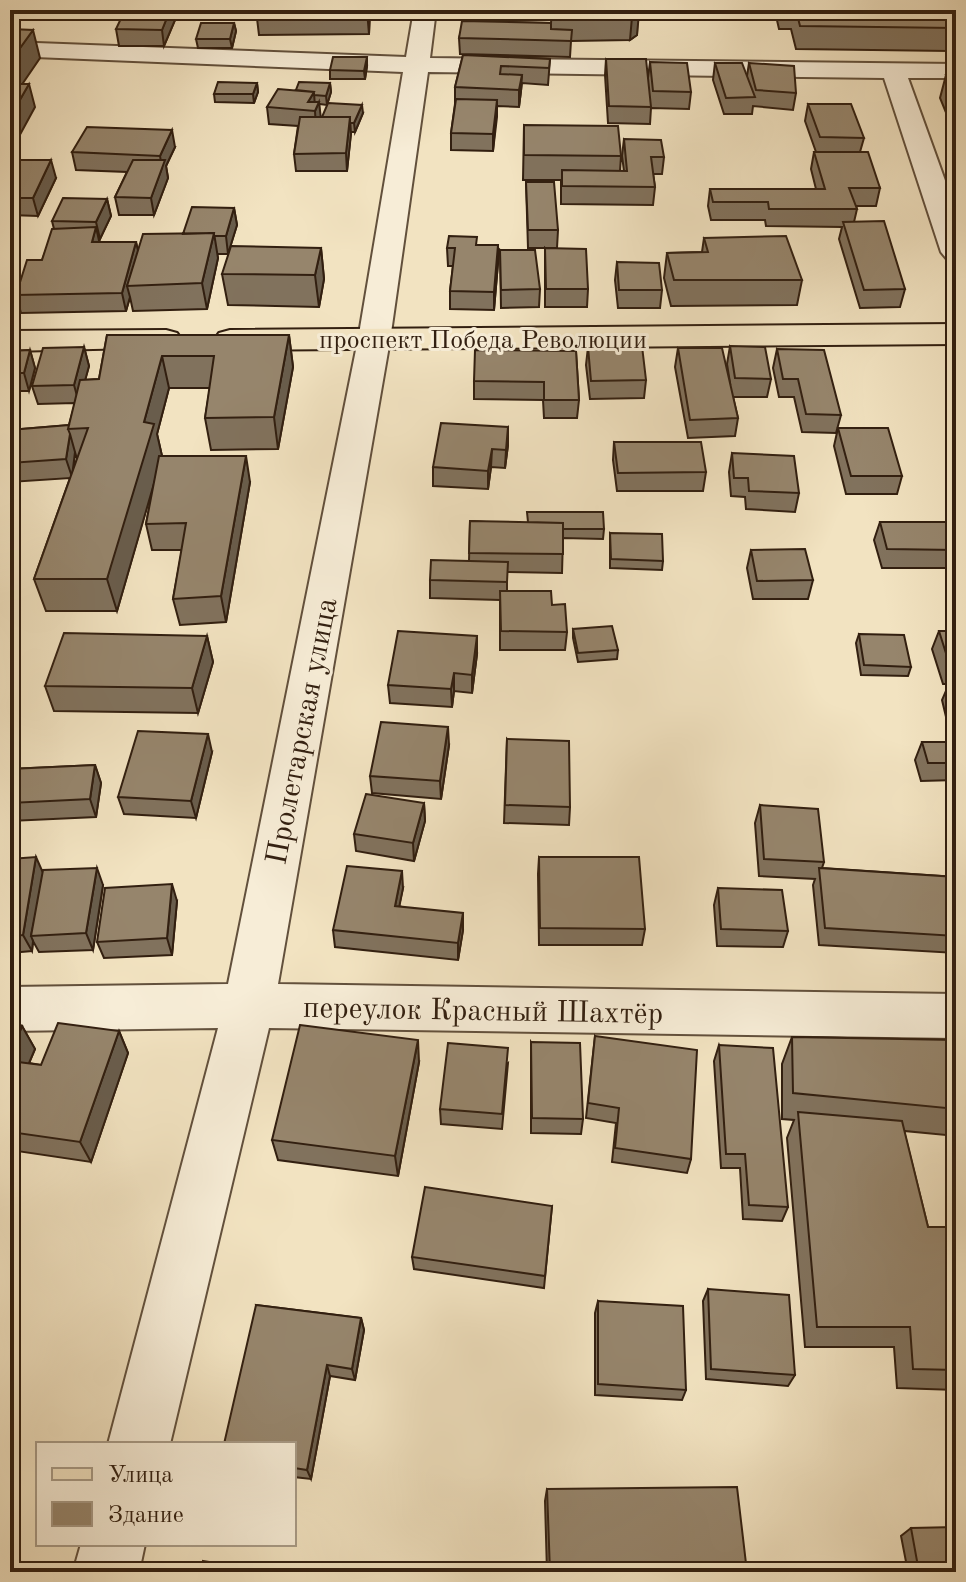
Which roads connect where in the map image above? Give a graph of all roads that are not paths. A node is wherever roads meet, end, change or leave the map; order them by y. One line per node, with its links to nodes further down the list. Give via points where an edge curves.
1 (425, 10): 3 (street, Пролетарская улица)
2 (10, 49): 3 (street)
3 (419, 65): 5 (street); 8 (street, Пролетарская улица)
4 (956, 71): 5 (street)
5 (894, 72): 6 (street)
6 (956, 252)
7 (956, 334): 8 (main road, проспект Победа Революции)
8 (374, 340): 9 (main road, проспект Победа Революции); 10 (street, Пролетарская улица)
9 (10, 341)
10 (249, 1006): 11 (street, переулок Красный Шахтёр); 12 (street, переулок Красный Шахтёр); 13 (street, Пролетарская улица)
11 (10, 1009)
12 (956, 1016)
13 (140, 1442)
14 (112, 1546): 15 (street)
15 (106, 1572)

